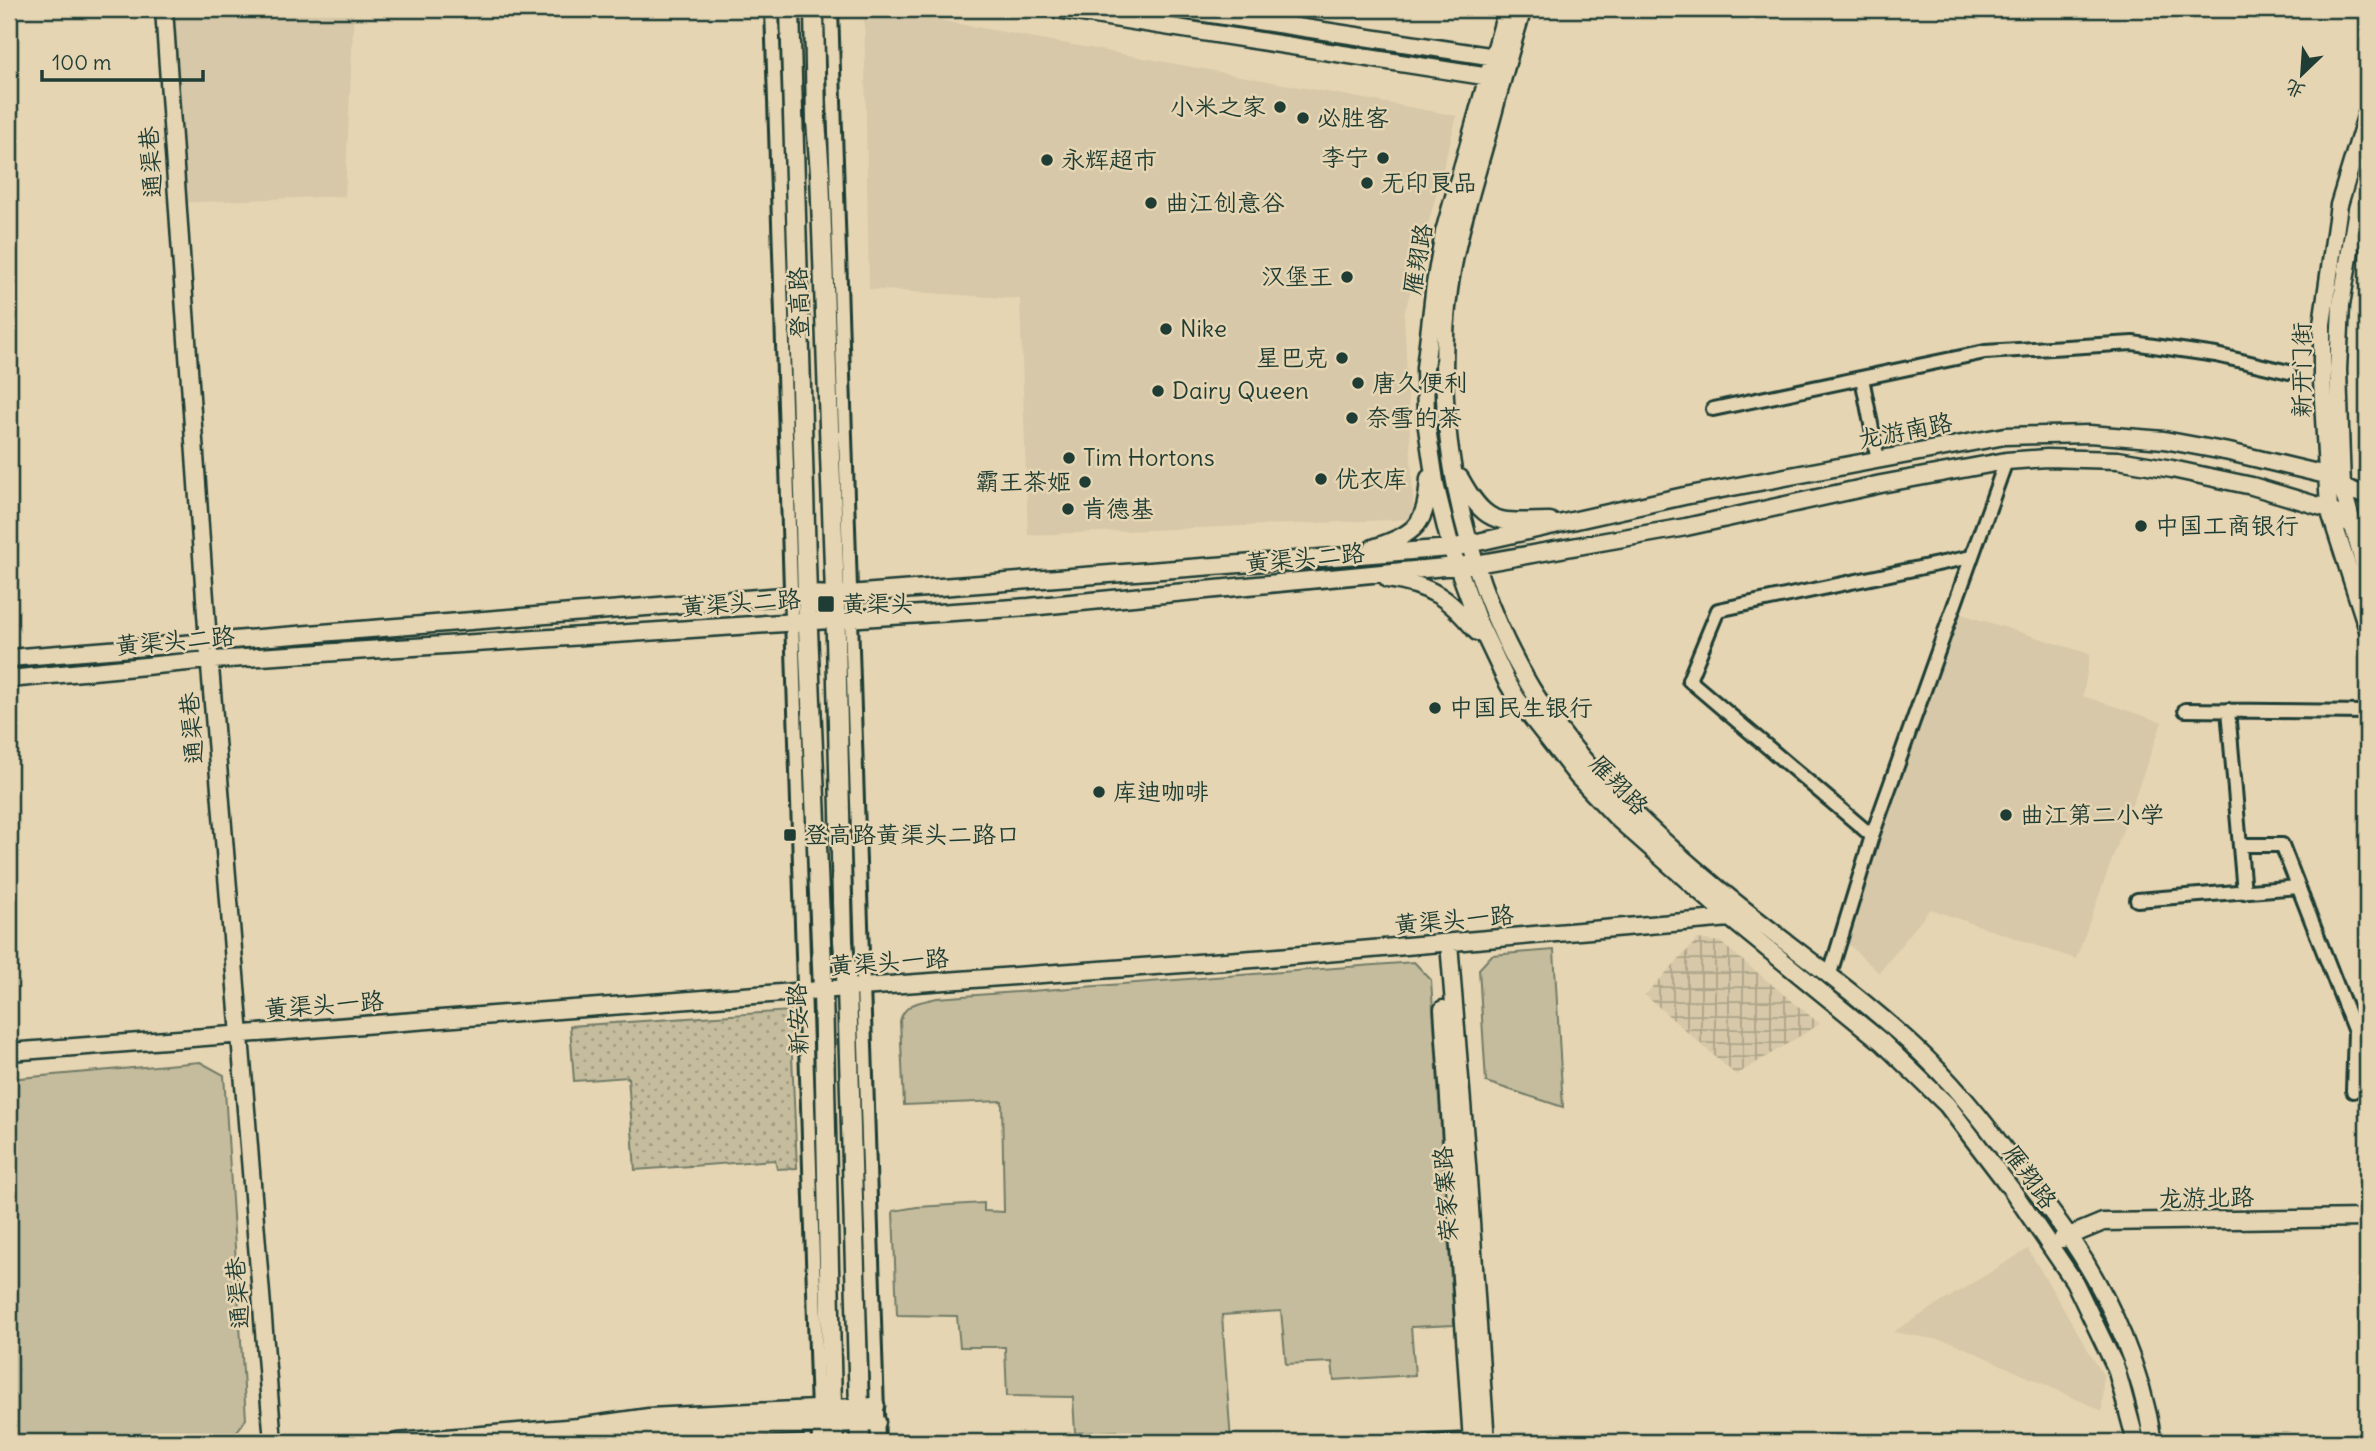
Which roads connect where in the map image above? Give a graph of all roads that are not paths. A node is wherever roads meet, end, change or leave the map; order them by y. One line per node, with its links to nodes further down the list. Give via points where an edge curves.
1 (164, 9): 40 (main road, 通渠巷)
2 (772, 9): 35 (street)
3 (790, 9): 35 (main road, 登高路)
4 (814, 9): 36 (main road, 登高路)
5 (831, 9): 36 (street)
6 (1056, 9): 11 (main road)
7 (1178, 9): 10 (main road)
8 (1507, 9): 10 (main road, 雁翔路)
9 (1523, 9): 10 (main road, 雁翔路)
10 (1500, 58): 11 (main road, 雁翔路)
11 (1495, 78): 17 (main road, 雁翔路, via 1454,190 1435,284 1425,368); 20 (main road, 雁翔路, via 1450,283 1445,365)
12 (2367, 113): 21 (main road, 新开门街, via 2339,205 2322,324)
13 (2367, 175): 22 (main road, 新开门街, via 2341,305)
14 (2289, 372): 15 (street, via 2133,343 1985,352)
15 (1862, 378): 16 (street); 18 (street)
16 (1713, 409)
17 (1430, 454): 28 (main road, 雁翔路); 29 (main road, via 1426,505 1413,529 1402,538)
18 (1878, 460): 21 (main road, 龙游南路, via 2006,436 2089,434 2185,443); 25 (main road, 龙游南路)
19 (2006, 461): 24 (main road, 龙游南路, via 2118,460 2252,486); 30 (street); 31 (main road, 龙游南路, via 1686,527)
20 (1454, 465): 25 (main road, via 1480,509 1493,518 1510,522); 27 (main road, 雁翔路)
21 (2326, 475): 22 (main road, 龙游南路); 24 (main road, 新开门街)
22 (2342, 487): 23 (main road, 龙游南路); 26 (main road, 新开门街)
23 (2367, 496)
24 (2329, 509): 26 (main road, 龙游南路); 39 (main road, 新开门街)
25 (1570, 520): 27 (main road, 龙游南路)
26 (2360, 529): 34 (main road, 新开门街)
27 (1470, 545): 28 (main road, 龙游南路); 31 (main road, 雁翔路)
28 (1451, 548): 29 (main road, 黄渠头二路); 32 (main road, 雁翔路)
29 (1352, 556): 36 (main road, 黄渠头二路)
30 (1971, 557): 48 (street); 48 (street, via 1717,610 1689,680)
31 (1476, 564): 32 (main road, 黄渠头二路); 55 (main road, 雁翔路, via 1522,671 1557,726 1594,771 1696,870)
32 (1456, 566): 33 (main road, 黄渠头二路); 41 (main road, 雁翔路)
33 (1361, 575): 37 (main road, 黄渠头二路); 41 (main road, via 1412,584 1444,599)
34 (2367, 576)
35 (799, 594): 36 (main road, 黄渠头二路); 38 (main road, 新安路); 40 (main road, 黄渠头二路)
36 (842, 594): 37 (main road, 新安路)
37 (843, 620): 38 (main road, 黄渠头二路); 56 (main road, 新安路, via 843,941)
38 (800, 622): 43 (main road, 黄渠头二路); 57 (main road, 新安路); 58 (street)
39 (2367, 627)
40 (208, 642): 42 (main road, 黄渠头二路); 43 (main road, 通渠巷)
41 (1493, 653): 53 (main road, 雁翔路, via 1517,699 1578,777 1617,818)
42 (9, 659)
43 (209, 660): 44 (main road, 黄渠头二路); 59 (main road, 通渠巷)
44 (9, 679)
45 (2185, 710): 46 (street)
46 (2228, 710): 47 (street); 49 (street)
47 (2367, 712)
48 (1872, 836): 55 (street)
49 (2240, 845): 50 (street, via 2282,845); 51 (street)
50 (2298, 887): 51 (street); 61 (street, via 2355,1032)
51 (2244, 892): 52 (street)
52 (2137, 900)
53 (1730, 918): 54 (main road, 黄渠头一路); 64 (main road, 雁翔路, via 1927,1084 1980,1147)
54 (1444, 944): 56 (main road, 黄渠头一路); 67 (main road, 荣家寨路)
55 (1829, 976): 63 (main road, 雁翔路, via 1949,1081)
56 (855, 987): 57 (main road, 黄渠头一路); 65 (main road, 新安路)
57 (823, 990): 58 (main road, 黄渠头一路); 66 (main road, 新安路)
58 (804, 992): 59 (main road, 黄渠头一路); 66 (street)
59 (240, 1035): 60 (main road, 黄渠头一路); 68 (main road, 通渠巷)
60 (9, 1052)
61 (2353, 1091)
62 (2367, 1218): 63 (main road, 龙游北路, via 2104,1222)
63 (2069, 1236): 64 (main road, 龙游北路); 77 (main road, 雁翔路, via 2129,1350)
64 (2050, 1244): 76 (main road, 雁翔路, via 2107,1346)
65 (869, 1414): 66 (main road); 73 (main road, 新安路); 74 (street)
66 (825, 1415): 69 (main road, via 649,1417); 70 (main road); 71 (street); 72 (main road, 新安路)
67 (1477, 1441): 75 (street)
68 (273, 1442)
69 (397, 1442)
70 (510, 1442)
71 (819, 1442)
72 (834, 1442)
73 (860, 1442)
74 (878, 1442)
75 (1424, 1442)
76 (2136, 1442)
77 (2153, 1442)

